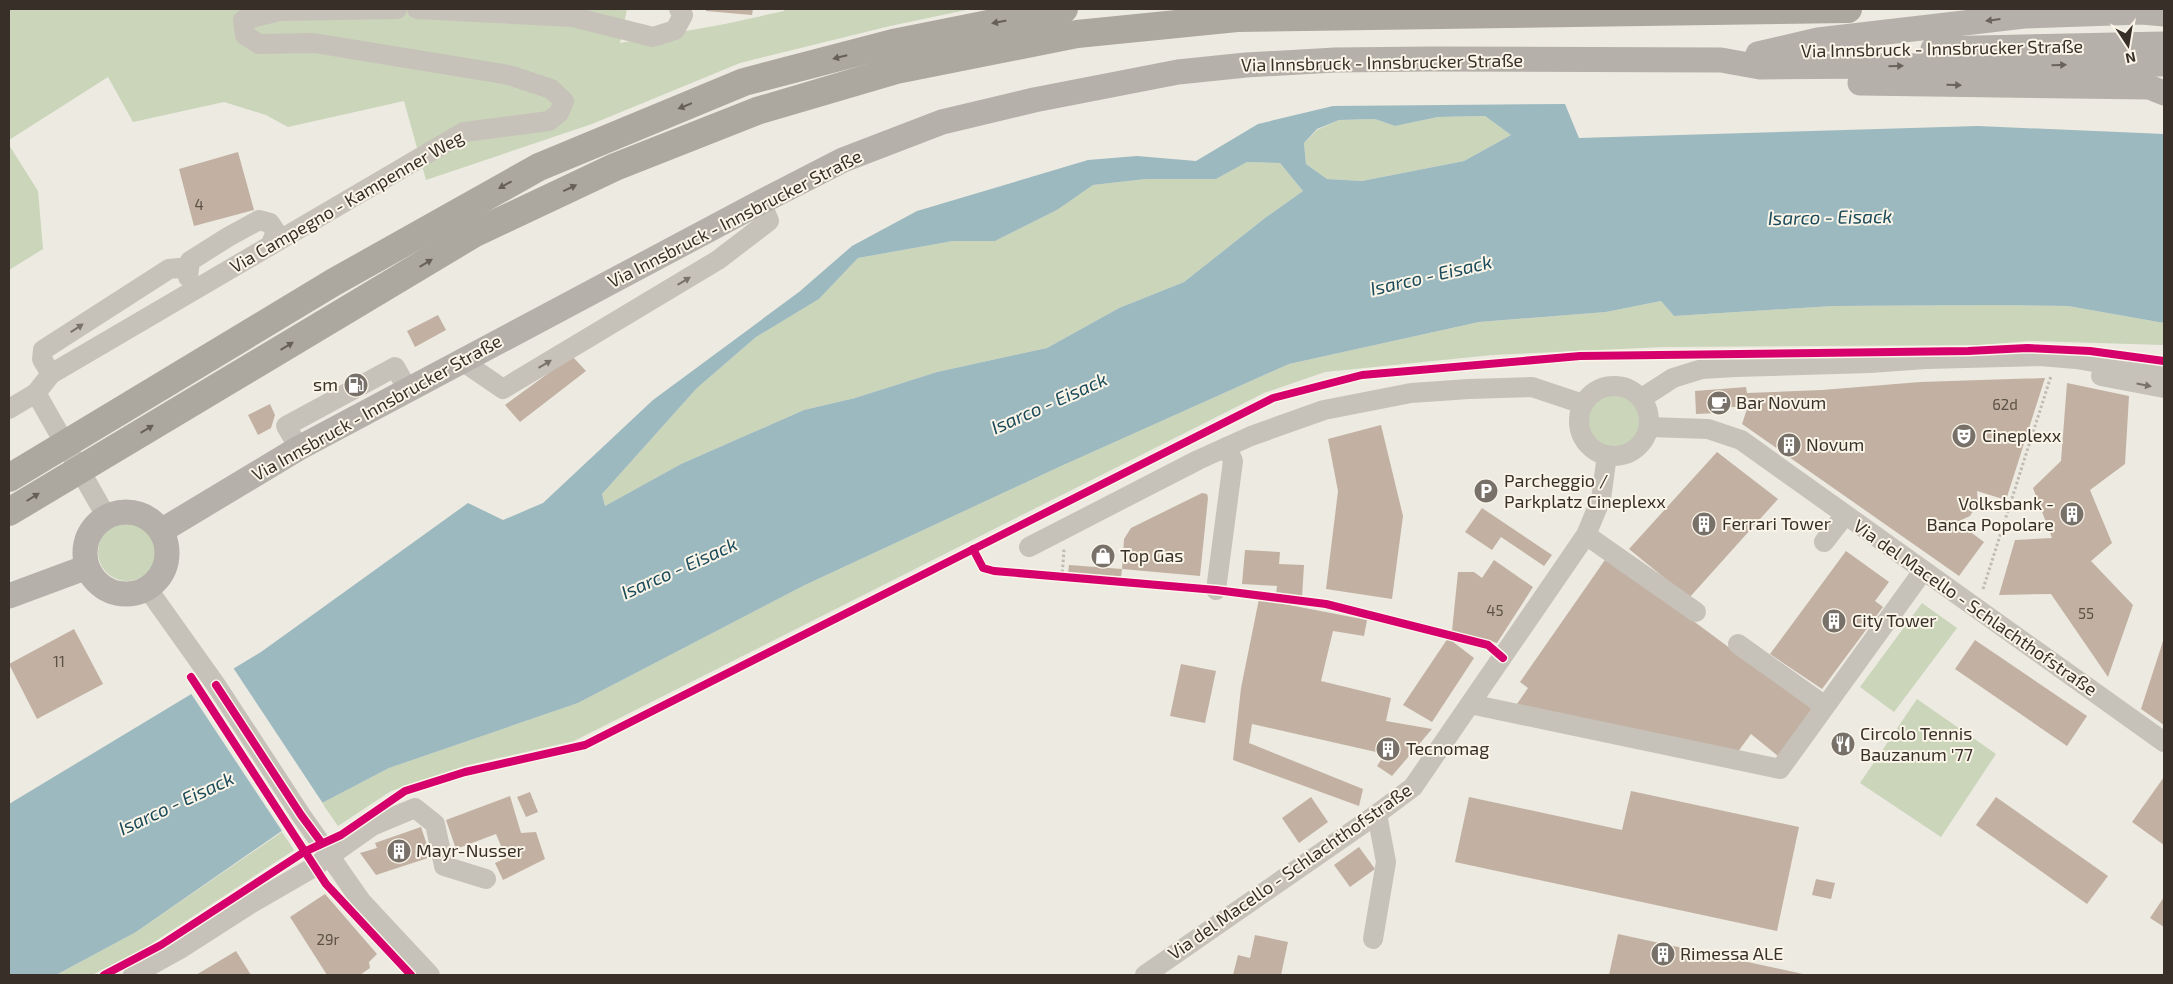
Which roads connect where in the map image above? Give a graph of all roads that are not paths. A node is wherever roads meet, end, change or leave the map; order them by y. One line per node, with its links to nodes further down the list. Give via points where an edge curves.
1 (397, 9): 12 (street, Via Campegno - Kampenner Weg, via 280,11 243,20 245,35 259,44 314,43 509,75 551,88 564,101 558,113 549,121 464,132)
2 (417, 9): 3 (street, via 573,18 653,37 675,30 683,15)
3 (679, 9)
4 (1064, 9): 27 (highway, one-way to 27, via 893,44 744,82 539,167 334,282)
5 (1848, 9): 28 (highway, one-way to 5, via 475,233 615,167 740,118 896,70 1077,34 1237,18)
6 (2164, 14): 8 (main road, one-way to 8, via 2024,16 1818,40)
7 (2164, 44): 8 (main road, Via Innsbruck - Innsbrucker Straße)
8 (1759, 60): 9 (main road, Via Innsbruck - Innsbrucker Straße, one-way to 9); 10 (main road, one-way to 10, via 1818,83 2125,86 2149,87); 11 (main road, Via Innsbruck - Innsbrucker Straße, via 1335,60 1178,72 942,122 843,160)
9 (2164, 64)
10 (2164, 93)
11 (761, 202): 15 (main road, Via Innsbruck - Innsbrucker Straße); 15 (street, one-way to 11, via 503,389 718,260 769,221)
12 (270, 246): 13 (street, via 276,232 270,223 259,220 190,262); 14 (street, Via Campegno - Kampenner Weg)
13 (189, 267): 14 (street, via 186,290); 17 (street, one-way to 13, via 44,350 169,269)
14 (181, 298): 17 (street, Via Campegno - Kampenner Weg)
15 (462, 361): 31 (main road, Via Innsbruck - Innsbrucker Straße, via 299,448)
16 (1870, 363): 18 (street, via 2040,356 2076,358); 19 (street, one-way to 19, via 1926,372 2074,371); 21 (street, via 1702,369 1673,378)
17 (47, 366): 20 (street, Via Campegno - Kampenner Weg)
18 (2164, 374)
19 (2164, 388)
20 (36, 393): 23 (street); 30 (street)
21 (1642, 398): 22 (street, via 1619,386 1601,388); 24 (street)
22 (1583, 404): 25 (street, via 1532,387 1411,393 1324,410); 26 (street, via 1579,415 1582,436 1598,452)
23 (9, 409)
24 (1649, 427): 26 (street, via 1640,445 1618,456); 29 (street, Via del Macello - Schlachthofstraße, via 1708,429 1741,440)
25 (1227, 447): 34 (street); 38 (street, via 1233,461)
26 (1607, 455): 32 (street, Via del Macello - Schlachthofstraße, via 1601,499)
27 (9, 478)
28 (9, 512)
29 (1845, 515): 33 (street); 36 (street, Via del Macello - Schlachthofstraße)
30 (106, 516): 31 (main road, via 136,513 146,517); 35 (main road, via 87,538 84,552)
31 (161, 532): 37 (main road, via 166,543 163,569)
32 (1586, 535): 40 (street); 42 (street, Via del Macello - Schlachthofstraße)
33 (1824, 542)
34 (1029, 547)
35 (87, 567): 37 (main road, via 101,586 112,591 124,594); 39 (main road)
36 (1923, 571): 43 (street); 44 (street, Via del Macello - Schlachthofstraße)
37 (147, 588): 46 (street)
38 (1216, 590)
39 (9, 596)
40 (1696, 612)
41 (1738, 644): 43 (street)
42 (1470, 704): 43 (street, via 1780,769); 45 (street, Via del Macello - Schlachthofstraße, via 1413,787)
43 (1825, 706)
44 (2164, 742)
45 (1377, 814): 48 (street, via 1386,862); 51 (street, Via del Macello - Schlachthofstraße)
46 (326, 849): 47 (street, via 415,808 435,824 444,866); 49 (street, via 250,904); 50 (street, via 361,901)
47 (486, 878)
48 (1373, 940)
49 (133, 975)
50 (430, 975)
51 (1145, 975)

